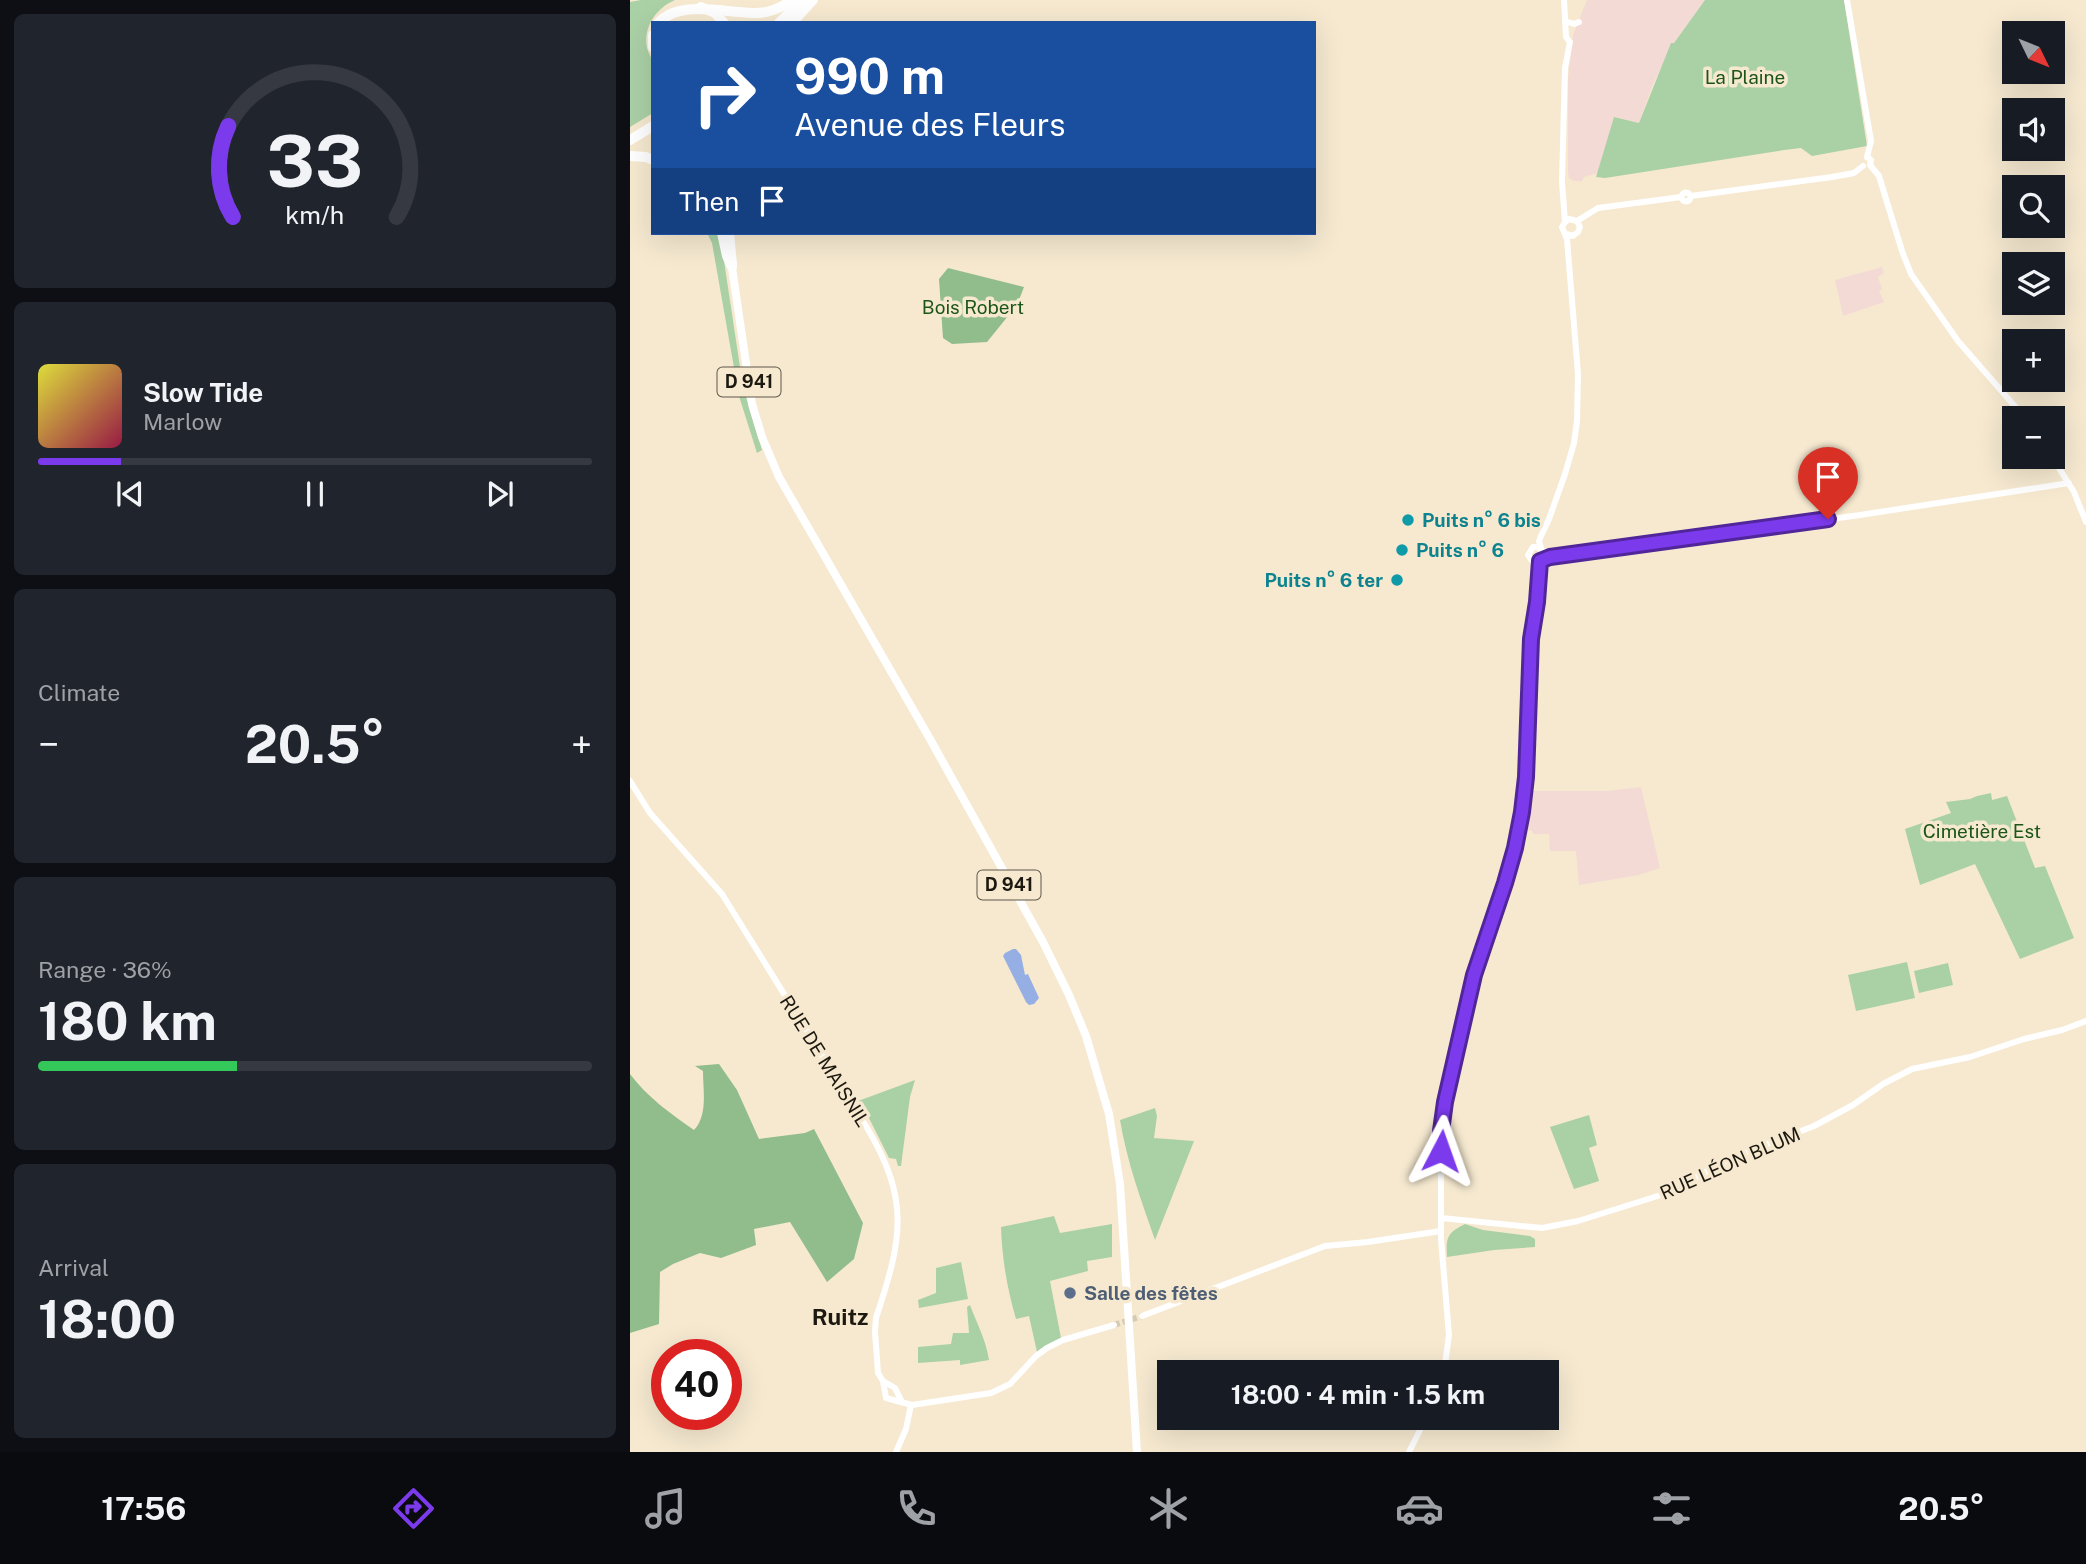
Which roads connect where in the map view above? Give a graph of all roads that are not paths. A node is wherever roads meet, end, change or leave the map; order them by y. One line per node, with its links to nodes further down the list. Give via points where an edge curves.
1 (793, 0): 6 (highway, via 764,13 681,2 665,11)
2 (802, 0): 9 (highway)
3 (812, 0): 10 (highway)
4 (1564, 0): 11 (street)
5 (1847, 0): 19 (street, via 1871,141)
6 (661, 21)
7 (662, 21): 8 (highway, via 678,8 694,5)
8 (722, 21)
9 (781, 21)
10 (792, 21)
11 (1565, 21): 12 (street); 20 (street, via 1570,42 1565,68)
12 (1578, 22)
13 (651, 121): 15 (highway)
14 (651, 127): 16 (highway)
15 (630, 133)
16 (630, 140)
17 (630, 156): 18 (highway)
18 (651, 159)
19 (1867, 163): 21 (street, via 1854,173 1691,196 1687,202 1681,197 1598,208); 26 (street, via 1879,176 1912,274 1958,341)
20 (1563, 197): 21 (street); 22 (street)
21 (1575, 220): 22 (street); 24 (street, via 1579,230)
22 (1565, 222): 24 (street, via 1562,227)
23 (726, 235): 25 (highway)
24 (1569, 235): 30 (street, via 1577,421 1568,464 1537,537)
25 (732, 267): 43 (main road, D 941, via 752,404 779,477 1038,933 1086,1036 1112,1128 1120,1184)
26 (2015, 406)
27 (2060, 469): 28 (street)
28 (2069, 483): 29 (street); 30 (street)
29 (2086, 522)
30 (1541, 556): 33 (street, via 1531,639 1522,812 1505,883 1474,975 1445,1102)
31 (630, 781): 38 (street, RUE DE MAISNIL, via 650,813 722,894 886,1163 896,1196 898,1225 876,1318 878,1373)
32 (2086, 1021): 33 (street, RUE LÉON BLUM, via 1970,1057 1912,1069 1814,1126 1732,1158 1664,1194 1578,1221 1542,1228)
33 (1441, 1218): 34 (street)
34 (1441, 1231): 35 (street, via 1325,1246); 37 (street, via 1449,1335)
35 (1142, 1316)
36 (1114, 1325): 40 (street, via 1047,1348 1010,1384 991,1393)
37 (1446, 1360)
38 (888, 1388): 39 (street, via 897,1390); 39 (street, via 886,1398)
39 (895, 1397): 40 (street)
40 (906, 1404): 42 (street, via 906,1429)
41 (1420, 1430): 44 (street)
42 (896, 1452)
43 (1137, 1452)
44 (1409, 1452)

